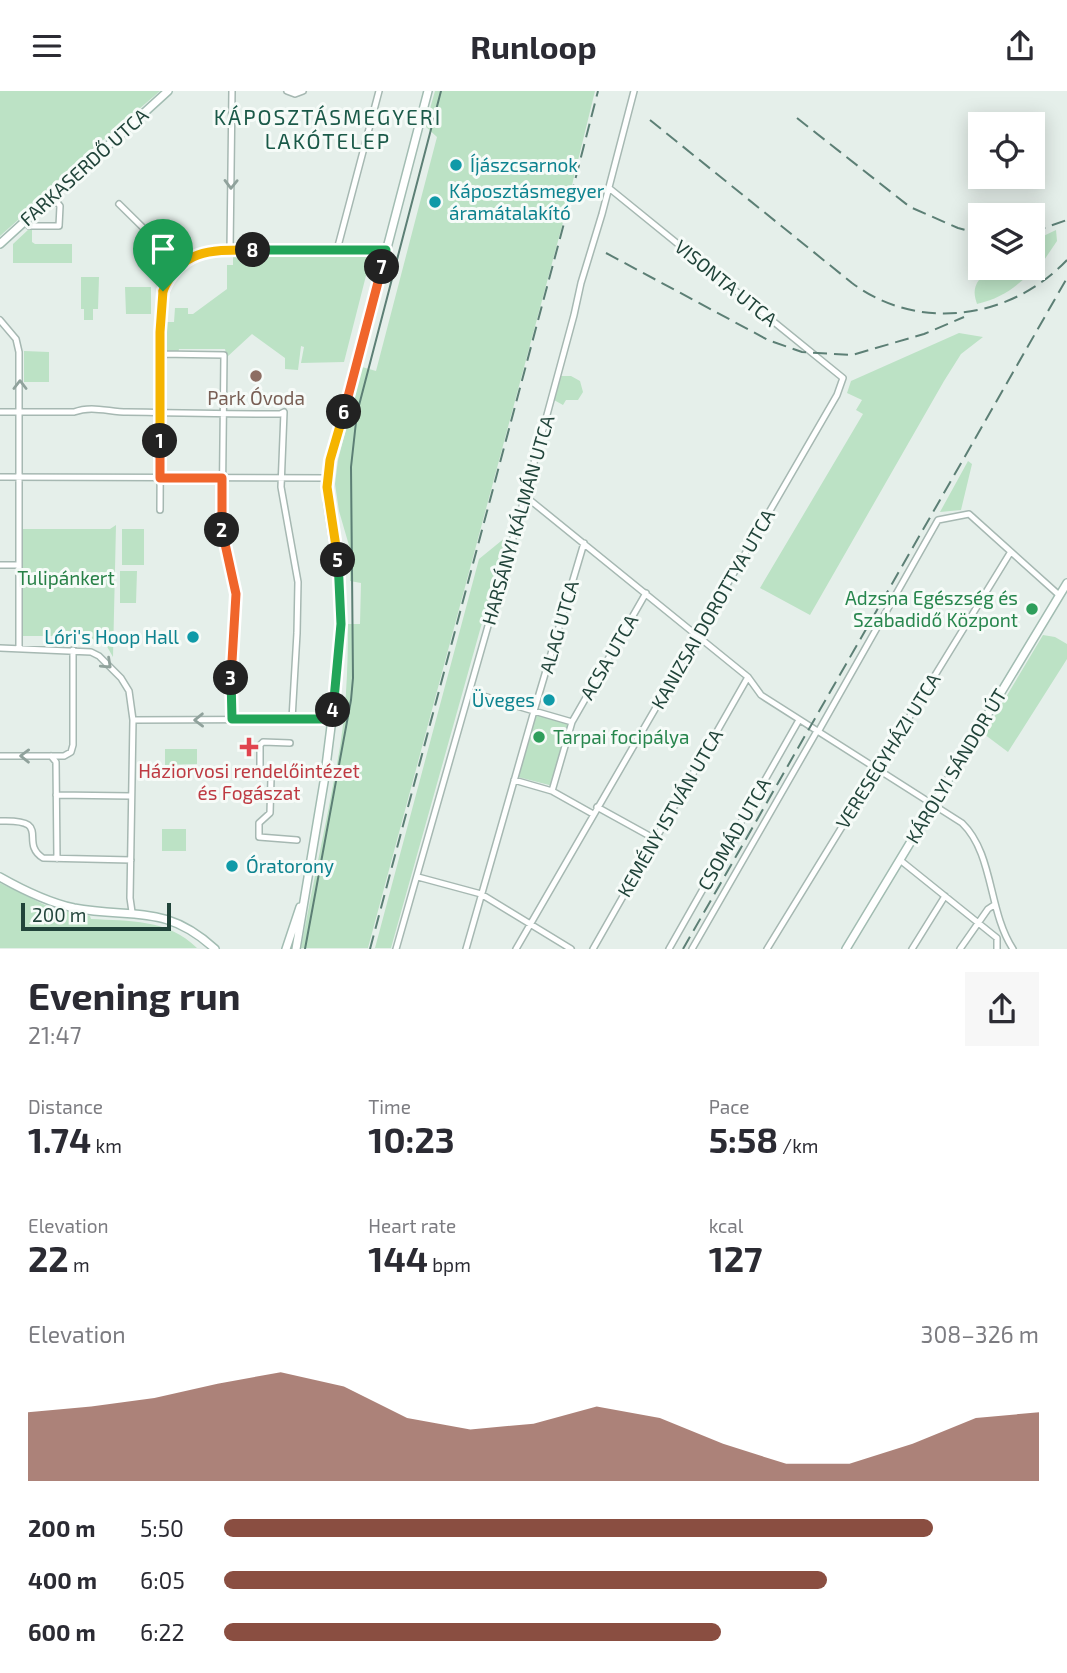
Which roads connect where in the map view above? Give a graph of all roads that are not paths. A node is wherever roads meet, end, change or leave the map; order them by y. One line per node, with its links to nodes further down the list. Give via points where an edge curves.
1 (168, 91): 9 (street, FARKASERDŐ UTCA)
2 (232, 91): 13 (street, one-way to 13)
3 (287, 91): 4 (street)
4 (303, 91)
5 (380, 91): 14 (street)
6 (428, 91): 15 (street)
7 (634, 91): 8 (street, HARSÁNYI KÁLMÁN UTCA)
8 (609, 188): 19 (street, VISONTA UTCA); 30 (street, HARSÁNYI KÁLMÁN UTCA)
9 (52, 196): 11 (street, FARKASERDŐ UTCA); 11 (street, via 60,206 59,226 32,227)
10 (119, 204): 16 (street)
11 (25, 221): 12 (street, FARKASERDŐ UTCA)
12 (0, 244)
13 (230, 250): 14 (street); 16 (street, via 204,252)
14 (337, 250): 15 (street)
15 (386, 250): 29 (street)
16 (181, 265): 18 (street, via 163,291)
17 (0, 320): 21 (street, one-way to 17, via 18,346)
18 (160, 355): 22 (street); 23 (street, via 224,355)
19 (843, 378): 39 (street, KANIZSAI DOROTTYA UTCA)
20 (0, 412): 21 (street)
21 (19, 412): 22 (street, via 97,409); 25 (street)
22 (160, 413): 23 (street); 26 (street)
23 (223, 414): 27 (street); 28 (street, via 284,412)
24 (0, 477): 25 (street)
25 (19, 477): 26 (street); 35 (street)
26 (160, 478): 27 (street); 31 (street)
27 (222, 478): 28 (street); 46 (street, via 222,532 236,599)
28 (281, 478): 29 (street); 47 (street, via 298,582)
29 (327, 478): 48 (street, via 340,585 339,663)
30 (525, 496): 32 (street); 44 (street, HARSÁNYI KÁLMÁN UTCA)
31 (160, 510)
32 (584, 543): 37 (street); 45 (street, ALAG UTCA)
33 (1010, 553): 38 (street); 52 (street, CSOMÁD UTCA, via 968,514 938,520); 56 (street, VERESEGYHÁZI UTCA)
34 (0, 565): 35 (street)
35 (17, 565): 41 (street)
36 (1067, 583): 38 (street, KÁROLYI SÁNDOR ÚT)
37 (646, 593): 39 (street); 51 (street, ACSA UTCA)
38 (1059, 595): 61 (street, KÁROLYI SÁNDOR ÚT)
39 (698, 636): 43 (street); 62 (street, KANIZSAI DOROTTYA UTCA)
40 (0, 648): 41 (street)
41 (19, 648): 42 (street)
42 (73, 649): 49 (street, one-way to 49, via 99,656 121,678 129,691); 55 (street, via 72,747 68,755)
43 (748, 677): 50 (street, via 761,695); 65 (street, KEMÉNY ISTVÁN UTCA)
44 (470, 692): 45 (street); 71 (street, HARSÁNYI KÁLMÁN UTCA)
45 (534, 711): 51 (street); 57 (street, ALAG UTCA)
46 (232, 719): 47 (street); 49 (street, one-way to 49)
47 (292, 719): 48 (street)
48 (332, 719): 73 (street)
49 (133, 720): 60 (street)
50 (799, 720): 52 (street); 87 (street, CSOMÁD UTCA)
51 (572, 722): 58 (street, ACSA UTCA)
52 (817, 732): 56 (street); 88 (street, CSOMÁD UTCA)
53 (290, 743): 66 (street, via 260,745 260,768 271,778 270,813 259,823 259,837)
54 (0, 756): 55 (street, one-way to 54)
55 (51, 756): 59 (street, via 56,762)
56 (877, 768): 61 (street); 89 (street, VERESEGYHÁZI UTCA)
57 (514, 780): 58 (street); 72 (street)
58 (552, 791): 63 (street)
59 (56, 795): 60 (street); 67 (street)
60 (131, 796): 68 (street)
61 (933, 803): 69 (street, KÁROLYI SÁNDOR ÚT); 75 (street, via 973,836)
62 (597, 807): 63 (street, KANIZSAI DOROTTYA UTCA); 65 (street)
63 (593, 814): 78 (street, KANIZSAI DOROTTYA UTCA)
64 (0, 821): 67 (street, via 26,823 39,856)
65 (655, 839): 86 (street, KEMÉNY ISTVÁN UTCA)
66 (297, 840)
67 (57, 859): 68 (street)
68 (131, 860): 76 (street)
69 (900, 860): 74 (street); 90 (street, KÁROLYI SÁNDOR ÚT)
70 (0, 877): 76 (street, via 75,908)
71 (418, 877): 72 (street); 82 (street, HARSÁNYI KÁLMÁN UTCA)
72 (481, 894): 78 (street); 83 (street)
73 (304, 896): 80 (street); 81 (street)
74 (945, 896): 77 (street); 91 (street)
75 (994, 905): 77 (street); 94 (street)
76 (132, 912): 79 (street, via 183,926)
77 (978, 922): 92 (street); 93 (street, via 997,938)
78 (531, 924): 84 (street, KANIZSAI DOROTTYA UTCA); 85 (street)
79 (215, 949)
80 (286, 949)
81 (296, 949)
82 (396, 949)
83 (466, 949)
84 (516, 949)
85 (571, 949)
86 (593, 949)
87 (669, 949)
88 (692, 949)
89 (766, 949)
90 (846, 949)
91 (912, 949)
92 (960, 949)
93 (997, 949)
94 (1013, 949)

